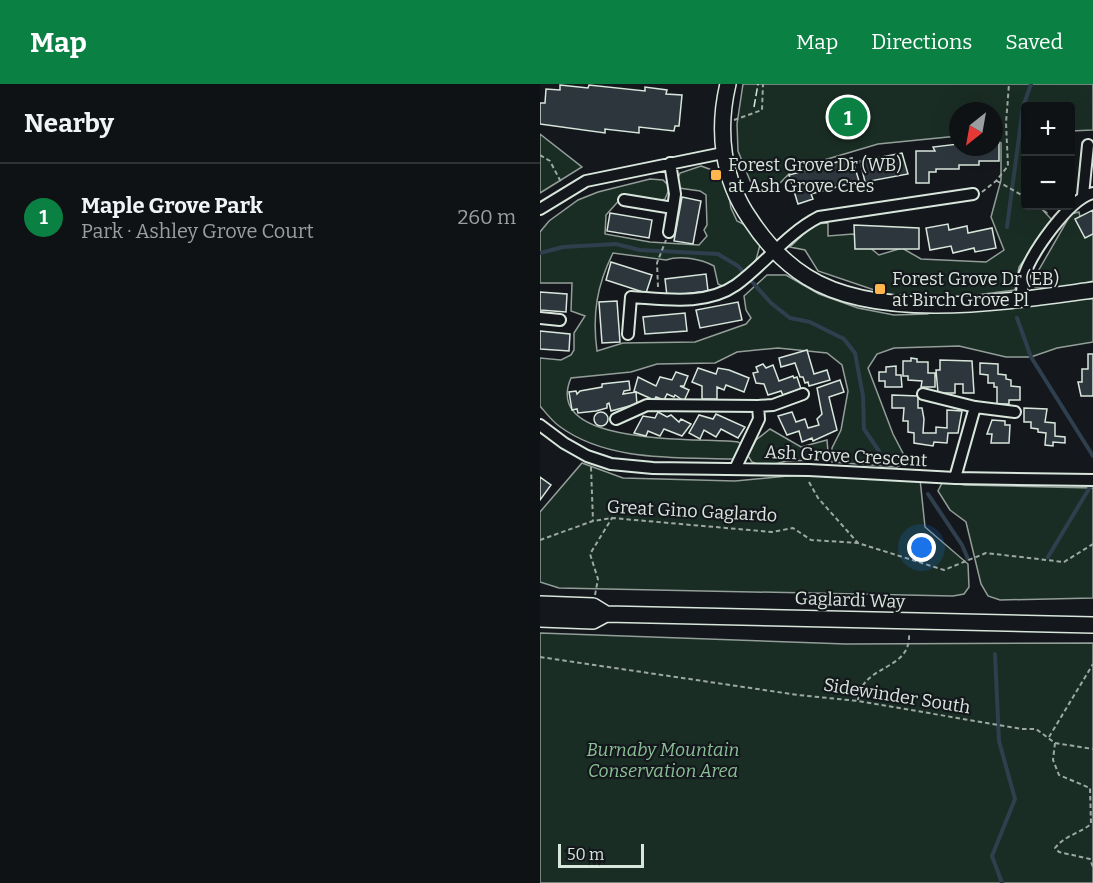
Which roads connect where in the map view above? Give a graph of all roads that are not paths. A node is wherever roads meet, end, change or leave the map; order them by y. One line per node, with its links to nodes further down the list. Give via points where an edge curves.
1 (728, 84): 3 (main road)
2 (1088, 145): 6 (street)
3 (723, 153): 4 (street); 11 (main road, via 740,203)
4 (670, 163): 8 (street); 9 (street, via 586,181)
5 (973, 194): 11 (street, via 819,217 803,225)
6 (1088, 194): 13 (street, via 1057,222 1024,276)
7 (624, 200): 8 (street)
8 (673, 208): 10 (street)
9 (540, 209)
10 (669, 232)
11 (774, 250): 13 (main road, via 808,277 868,300 959,304); 16 (street, via 717,295 681,301 631,297)
12 (1093, 290): 13 (main road)
13 (1022, 300)
14 (540, 318): 15 (street)
15 (560, 320)
16 (628, 334)
17 (803, 394): 19 (street)
18 (923, 394): 20 (street)
19 (758, 406): 22 (street, via 647,405); 24 (street, Ash Grove Crescent, via 759,418)
20 (975, 407): 21 (street); 25 (street)
21 (1015, 412)
22 (616, 419)
23 (541, 429): 24 (street, Ash Grove Crescent, via 611,464)
24 (735, 469): 25 (street, Ash Grove Crescent)
25 (955, 478): 26 (street, Ash Grove Crescent)
26 (1093, 480)
27 (540, 604): 28 (main road, Gaglardi Way)
28 (599, 610): 29 (main road, Gaglardi Way, via 593,621); 30 (main road, Gaglardi Way)
29 (540, 619)
30 (1093, 625)

